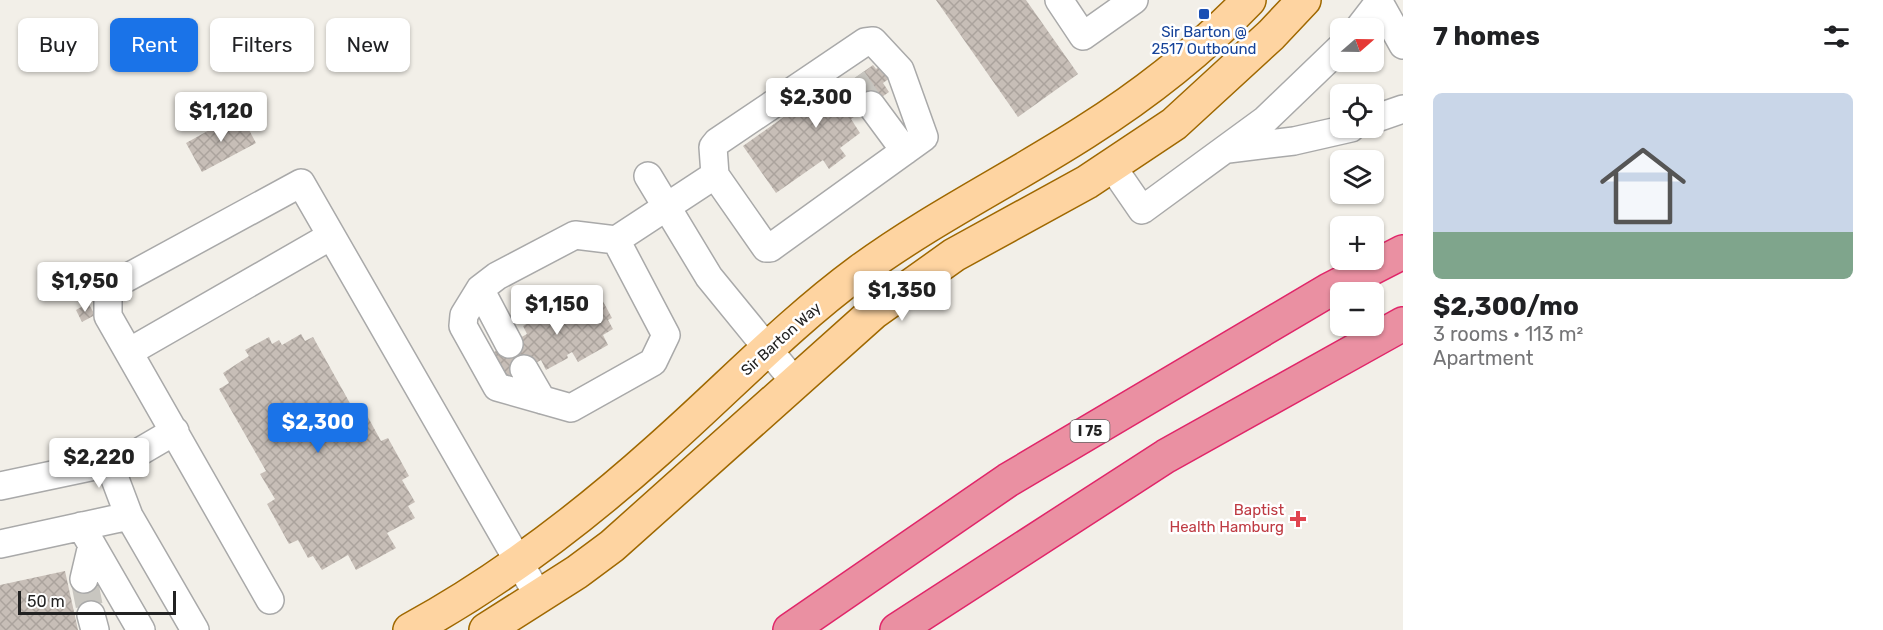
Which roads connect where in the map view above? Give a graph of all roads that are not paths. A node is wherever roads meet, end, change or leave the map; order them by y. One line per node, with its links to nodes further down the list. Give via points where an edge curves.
1 (1059, 0): 2 (street, via 1083,36)
2 (1134, 0)
3 (1249, 0): 25 (main road, Sir Barton Way, via 1183,62 1136,98 906,238 823,300)
4 (1304, 0): 15 (main road, via 1174,124)
5 (1378, 1): 6 (street); 7 (street)
6 (1366, 18)
7 (1403, 45)
8 (1330, 57): 14 (street, via 1265,120)
9 (871, 105): 13 (street)
10 (1403, 109): 11 (street)
11 (1384, 116)
12 (1330, 133): 14 (street)
13 (915, 144): 16 (street, via 770,248 766,248); 16 (street, via 903,77 873,41 865,42 845,70 717,142 713,147)
14 (1226, 149): 15 (street, via 1142,210)
15 (1111, 165): 28 (main road, via 917,280)
16 (715, 175): 18 (street)
17 (648, 176): 18 (street)
18 (666, 209): 20 (street); 25 (street, via 709,277)
19 (331, 236): 26 (street); 26 (street, via 301,183 108,288 108,316); 36 (street)
20 (616, 240): 22 (street, via 575,235); 29 (street, via 666,335 653,362 571,408)
21 (1403, 252): 44 (highway, I 75, via 1329,290 1008,480)
22 (488, 283): 24 (street); 29 (street, via 464,315 463,326 497,387)
23 (1403, 324): 45 (highway, via 1166,456)
24 (509, 344)
25 (768, 350): 28 (street); 36 (main road, Sir Barton Way, via 616,486)
26 (129, 352): 30 (street)
27 (524, 369): 29 (street)
28 (794, 381): 38 (main road, via 612,546)
29 (542, 400)
30 (175, 430): 31 (street, via 134,455); 39 (street)
31 (109, 463): 32 (street); 33 (street)
32 (0, 486)
33 (129, 516): 34 (street); 41 (street)
34 (87, 536): 35 (street); 37 (street); 40 (street)
35 (0, 544)
36 (518, 562): 38 (street); 42 (main road, Sir Barton Way)
37 (84, 579)
38 (539, 597): 43 (main road)
39 (270, 600)
40 (141, 630)
41 (195, 630)
42 (410, 630)
43 (486, 630)
44 (790, 630)
45 (897, 630)

